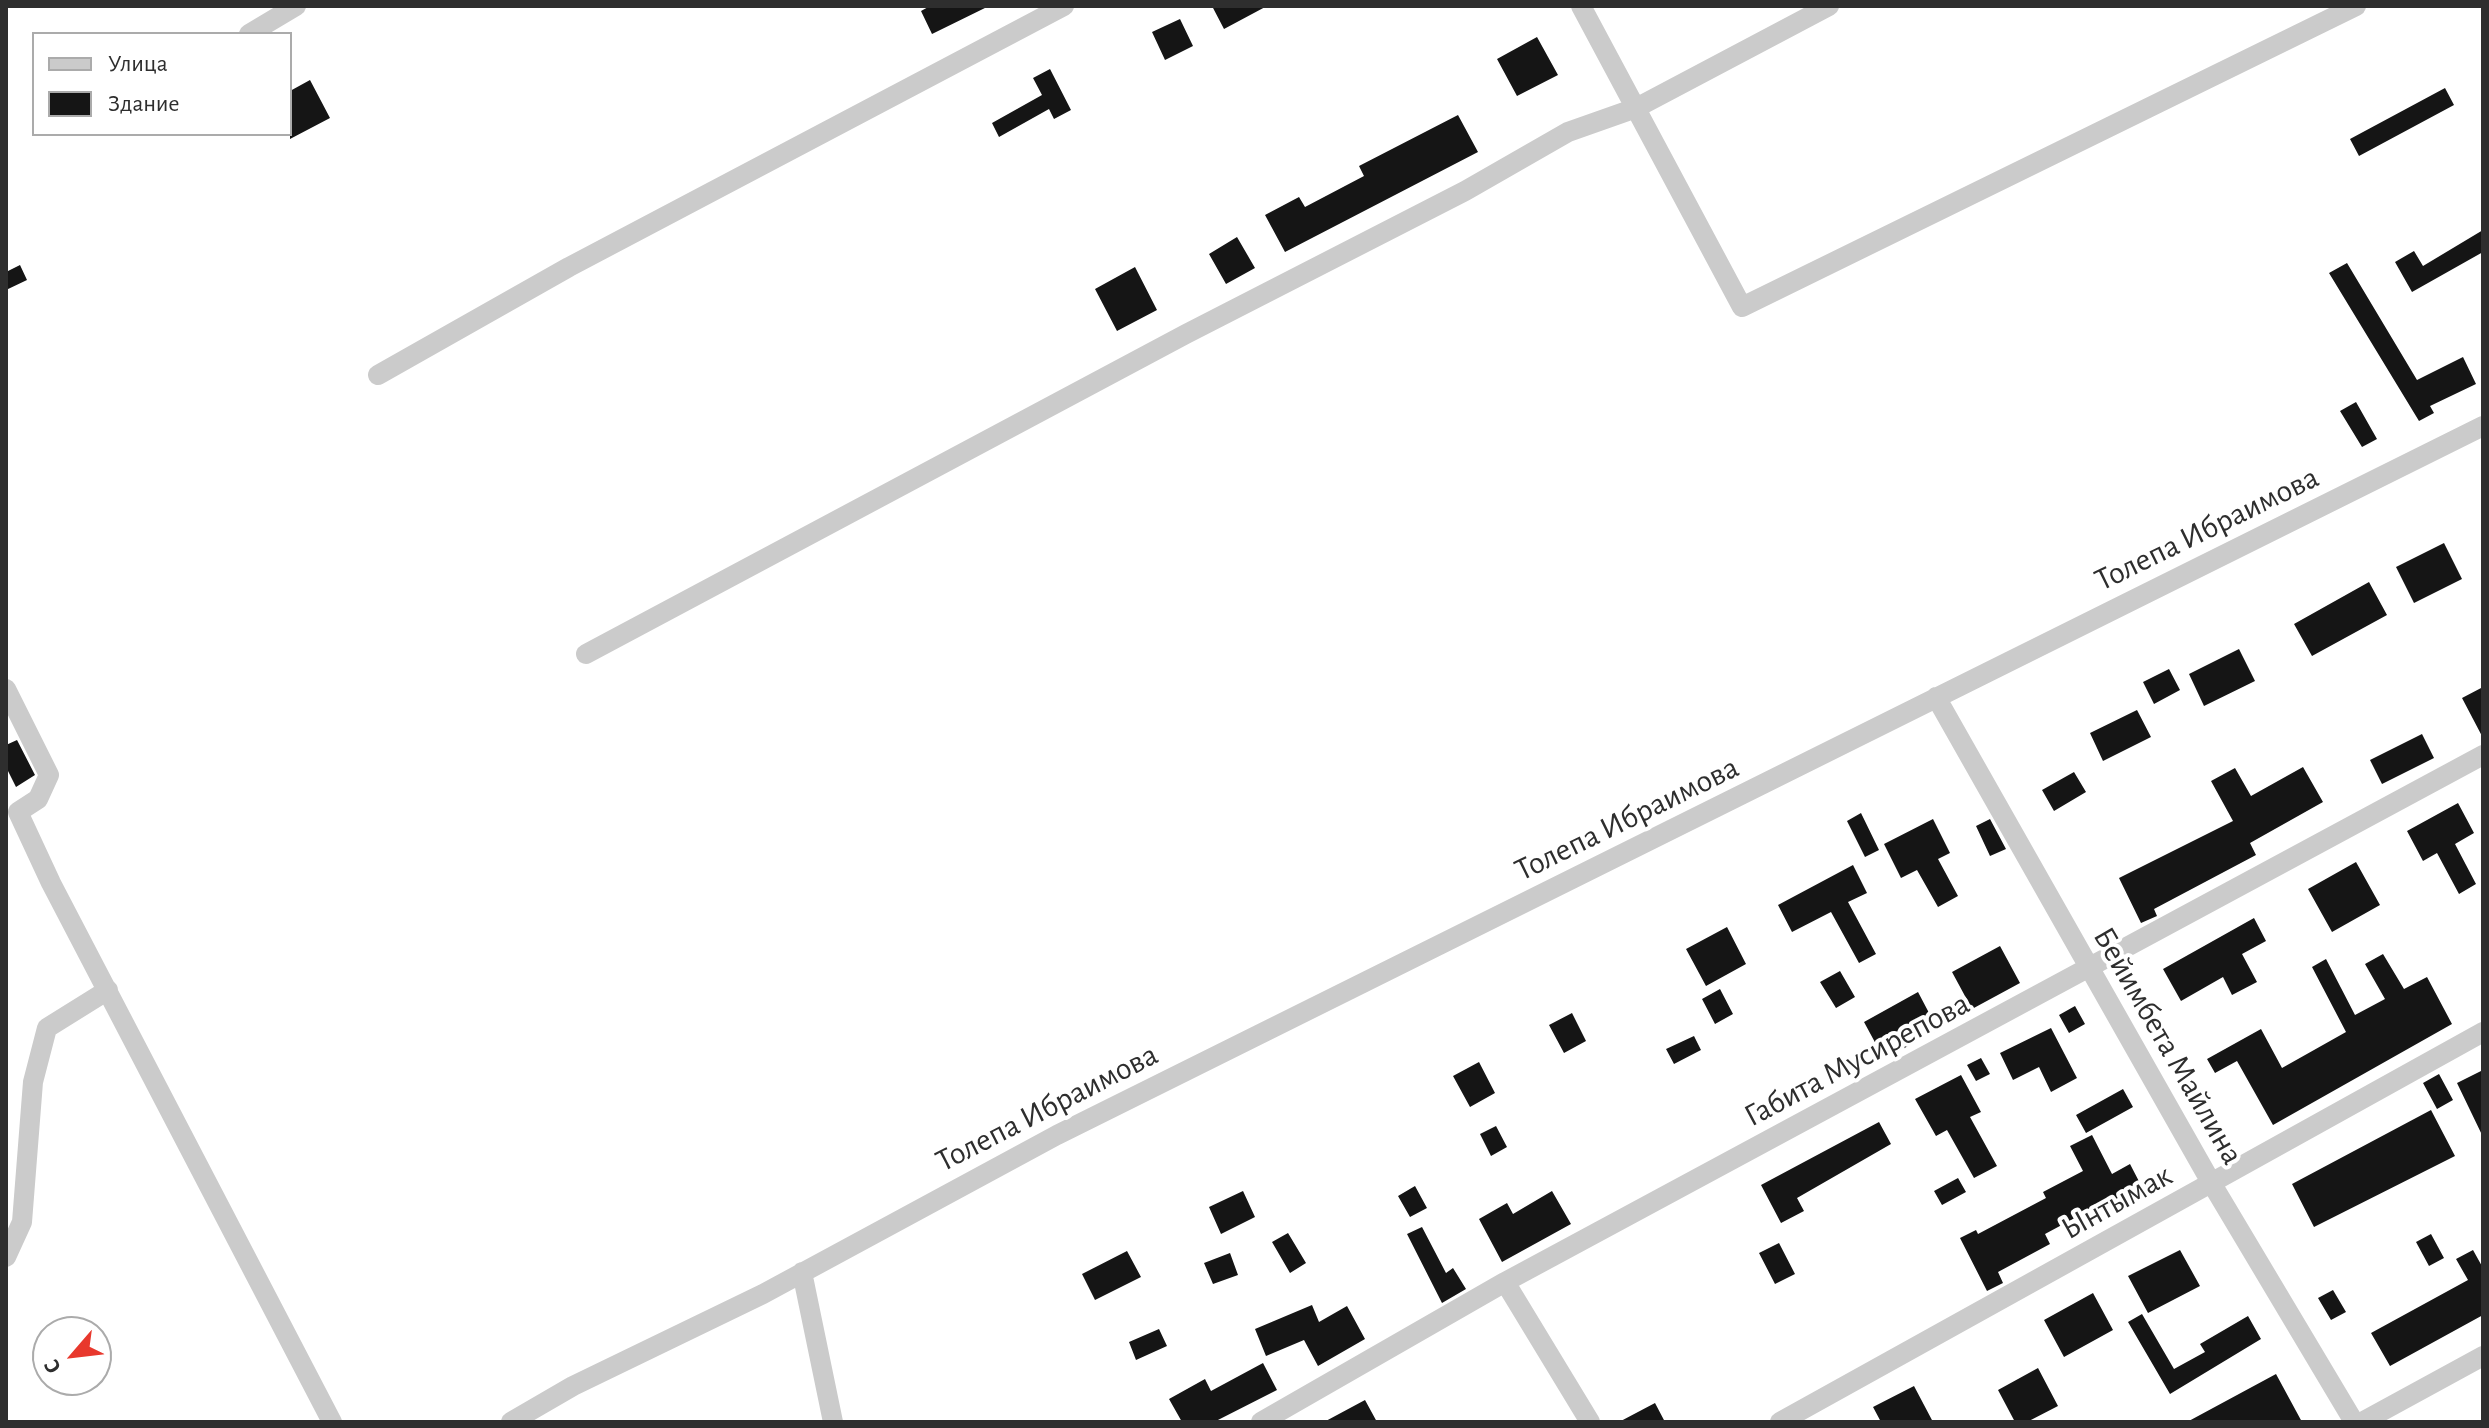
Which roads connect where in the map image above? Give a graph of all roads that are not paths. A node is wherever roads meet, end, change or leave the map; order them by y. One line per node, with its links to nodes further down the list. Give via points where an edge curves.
1 (296, 6): 6 (street)
2 (1064, 6): 8 (street, via 596,252)
3 (1581, 6): 7 (street)
4 (1829, 6): 7 (street)
5 (2356, 6): 7 (street, via 1742,307)
6 (252, 32)
7 (1636, 108): 10 (street, via 1568,132)
8 (378, 375)
9 (2483, 426): 12 (street, Толепа Ибраимова)
10 (586, 654)
11 (6, 689): 15 (street, via 49,775 38,799 18,812)
12 (1936, 697): 14 (street, Бейимбета Майлина); 19 (street, Толепа Ибраимова, via 1057,1135)
13 (2483, 755): 14 (street, Габита Мусирепова)
14 (2090, 970): 17 (street, Бейимбета Майлина); 20 (street, Габита Мусирепова)
15 (108, 990): 18 (street, via 47,1028 33,1082 22,1222); 24 (street)
16 (2483, 1032): 17 (street, Ынтымак)
17 (2212, 1184): 29 (street, Ынтымак); 30 (street, Бейимбета Майлина)
18 (6, 1257)
19 (802, 1272): 21 (street, Толепа Ибраимова); 22 (street)
20 (1505, 1282): 27 (street, Габита Мусирепова); 28 (street)
21 (779, 1285): 22 (street); 25 (street, Толепа Ибраимова)
22 (807, 1306): 26 (street)
23 (2483, 1356): 31 (street)
24 (332, 1422)
25 (511, 1422)
26 (833, 1422)
27 (1261, 1422)
28 (1590, 1422)
29 (1780, 1422)
30 (2354, 1422)
31 (2362, 1422)

